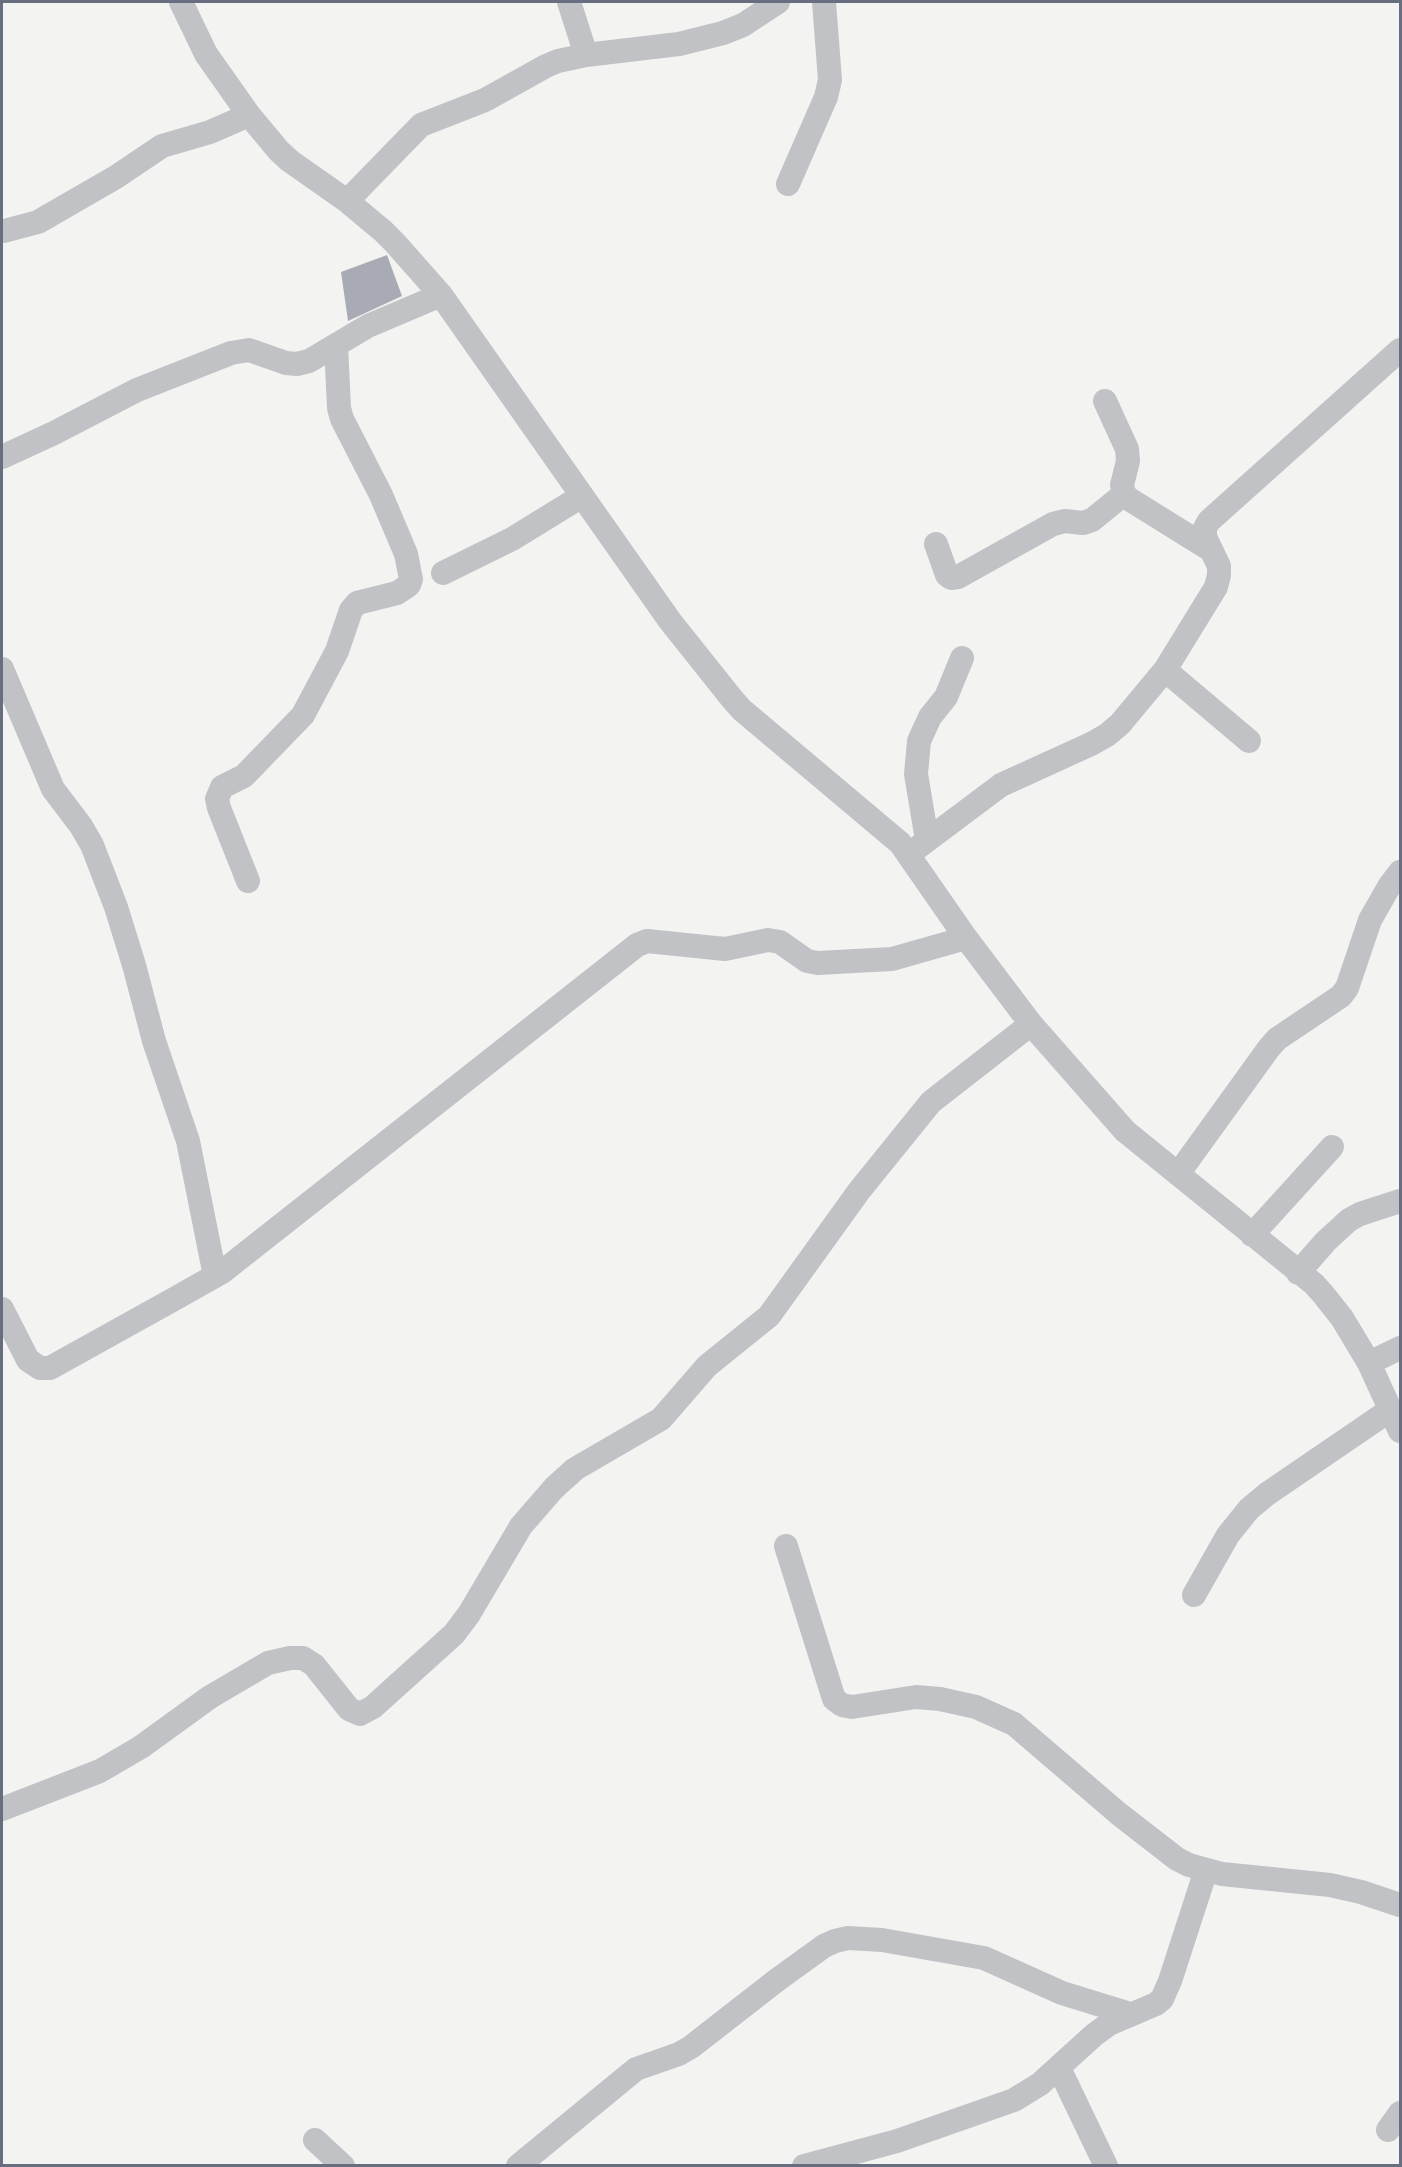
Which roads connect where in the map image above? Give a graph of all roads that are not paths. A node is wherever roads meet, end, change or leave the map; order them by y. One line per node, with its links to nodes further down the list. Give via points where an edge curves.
1 (181, 2): 6 (street, via 206,54)
2 (569, 2): 5 (street)
3 (778, 2): 5 (street, via 743,25 713,36)
4 (824, 2): 7 (street, via 830,80)
5 (586, 55): 8 (street, via 546,66 485,100 421,124)
6 (249, 115): 8 (street, via 290,161); 9 (street, via 162,146 38,222)
7 (788, 184)
8 (347, 201): 10 (street, via 395,243)
9 (4, 231)
10 (441, 295): 11 (street, via 368,326); 16 (street)
11 (336, 345): 14 (street, via 309,362 297,364 249,350 231,353 138,390); 26 (street, via 342,419 381,495 406,554 411,579 397,593 357,603 303,715 244,776 222,787 219,808)
12 (1401, 350): 18 (street, via 1209,521 1205,537)
13 (1105, 401): 15 (street, via 1127,448)
14 (2, 457)
15 (1124, 494): 17 (street, via 1092,520 1053,524 958,577 947,576); 18 (street)
16 (582, 496): 19 (street, via 512,539); 24 (street, via 670,621 742,710 900,843)
17 (936, 544)
18 (1211, 550): 22 (street, via 1219,566 1216,587)
19 (443, 573)
20 (962, 658): 24 (street, via 946,697 930,717 919,741)
21 (2, 669): 34 (street, via 53,789 92,845 116,907 154,1041 188,1141)
22 (1165, 670): 23 (street); 24 (street, via 1107,735 1000,785)
23 (1250, 741)
24 (918, 847): 27 (street)
25 (1401, 872): 30 (street, via 1370,920 1347,988 1269,1048)
26 (248, 881)
27 (966, 938): 28 (street); 34 (street, via 892,959 818,963 807,961 780,942 768,940 725,949 659,941 637,945)
28 (1031, 1024): 30 (street, via 1125,1131); 41 (street, via 930,1102 859,1191 769,1316 707,1366 661,1419 575,1469 554,1488 521,1526 454,1634 373,1707 360,1714 349,1709 314,1665 303,1658 268,1663 100,1771)
29 (1332, 1147): 32 (street)
30 (1178, 1174): 32 (street)
31 (1401, 1201): 33 (street, via 1349,1220)
32 (1252, 1235): 33 (street)
33 (1298, 1273): 37 (street, via 1314,1284 1335,1310)
34 (215, 1276): 35 (street, via 50,1368 40,1368 28,1360)
35 (2, 1309)
36 (1401, 1348): 37 (street)
37 (1369, 1363): 38 (street)
38 (1395, 1421): 40 (street, via 1267,1494 1249,1509 1228,1535)
39 (786, 1546): 42 (street, via 834,1699 852,1707 916,1697 940,1699 995,1714 1014,1724 1177,1859)
40 (1194, 1595)
41 (2, 1809)
42 (1206, 1870): 43 (street, via 1330,1885); 44 (street, via 1166,1992 1155,2004)
43 (1401, 1905)
44 (1130, 2014): 45 (street, via 1109,2024); 48 (street, via 1062,1993 984,1958 882,1941 835,1941 786,1973 691,2047 636,2069)
45 (1059, 2068): 49 (street, via 1014,2100 897,2141); 50 (street)
46 (315, 2140): 47 (street)
47 (343, 2166)
48 (518, 2166)
49 (804, 2166)
50 (1106, 2166)

